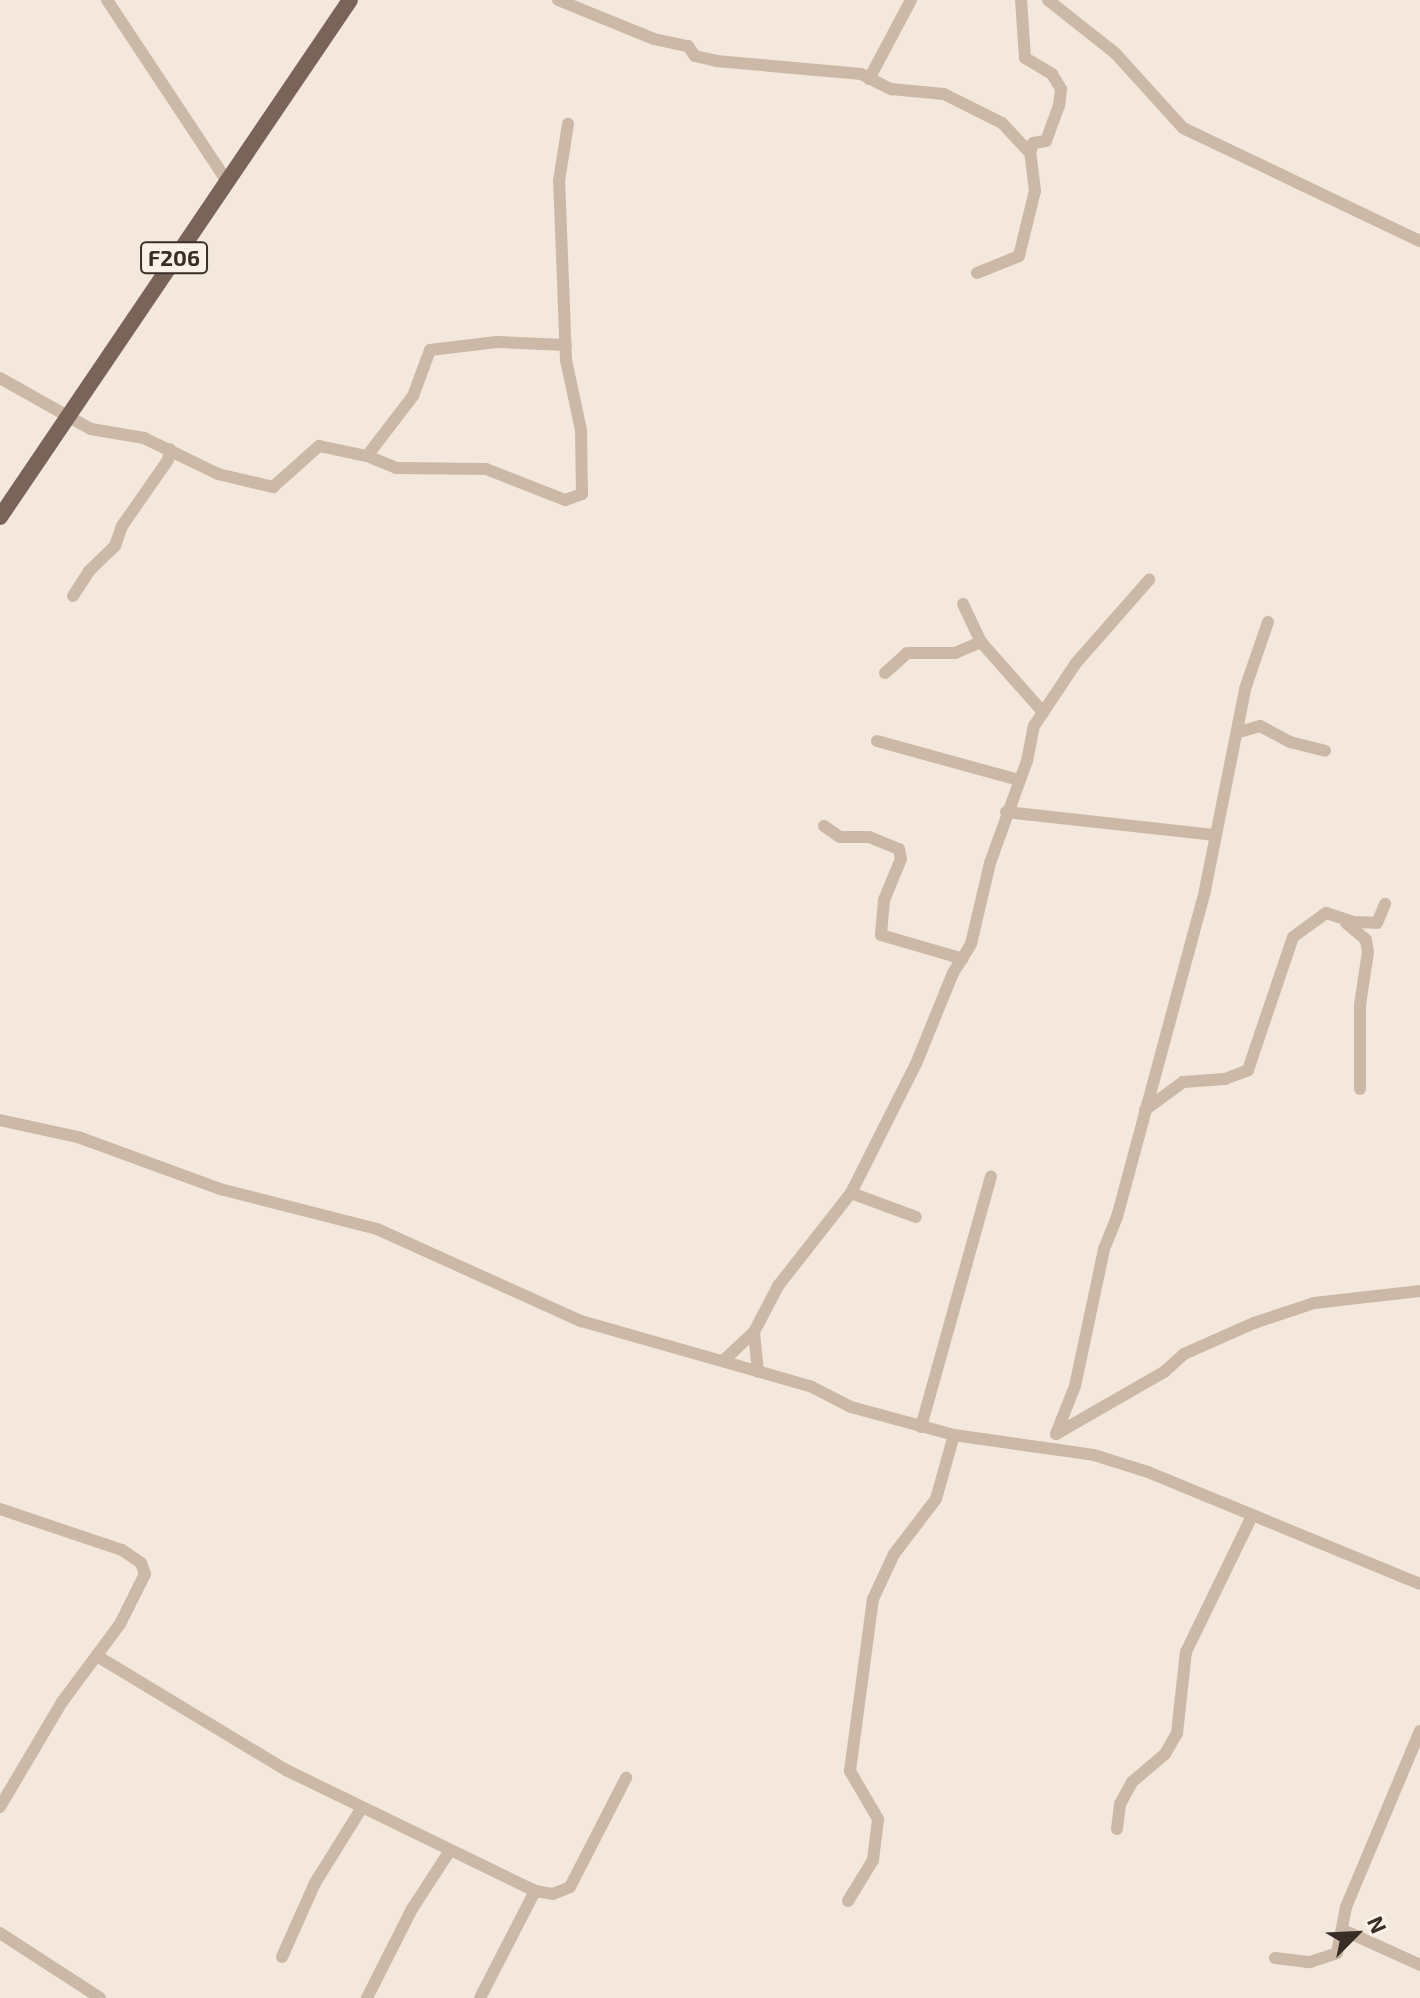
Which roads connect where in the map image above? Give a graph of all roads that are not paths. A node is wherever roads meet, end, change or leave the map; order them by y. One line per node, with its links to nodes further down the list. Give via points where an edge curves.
1 (107, 0): 10 (street)
2 (350, 0): 10 (main road, F206)
3 (558, 0): 7 (street, via 654,39 688,46 695,56)
4 (911, 0): 7 (street)
5 (1021, 0): 9 (street, via 1025,58 1052,74 1061,89 1046,141 1033,143)
6 (1048, 0): 11 (street, via 1115,53 1183,128)
7 (869, 79): 9 (street, via 891,89 944,94 1002,123)
8 (568, 124): 13 (street, via 559,181)
9 (1030, 153): 12 (street, via 1035,191 1019,256)
10 (226, 180): 15 (main road, F206)
11 (1420, 241)
12 (977, 273)
13 (566, 345): 17 (street, via 497,342 430,350 413,396); 17 (street, via 568,383 581,430 582,494 565,500 486,469 396,468)
14 (0, 378): 15 (street)
15 (67, 417): 16 (street, via 91,429 144,438); 18 (main road, F206)
16 (170, 449): 17 (street, via 218,474 273,487 319,446); 20 (street, via 115,546)
17 (367, 456)
18 (0, 517)
19 (1149, 580): 25 (street, via 1076,663)
20 (73, 596)
21 (963, 604): 23 (street)
22 (1268, 622): 26 (street, via 1245,689)
23 (981, 642): 24 (street, via 955,653 907,653); 25 (street)
24 (885, 673)
25 (1043, 712): 29 (street)
26 (1239, 732): 28 (street, via 1260,726 1290,742); 32 (street)
27 (877, 741): 29 (street)
28 (1325, 751)
29 (1019, 780): 30 (street)
30 (1006, 812): 32 (street); 35 (street)
31 (824, 826): 35 (street, via 840,837 869,837 899,849 901,859 892,869 884,900 881,935)
32 (1216, 835): 37 (street)
33 (1385, 904): 34 (street, via 1377,923)
34 (1340, 919): 36 (street, via 1366,940 1368,952 1360,1005); 37 (street, via 1320,915 1293,937 1248,1070 1225,1079 1183,1082)
35 (963, 959): 40 (street)
36 (1360, 1089)
37 (1143, 1113): 47 (street, via 1104,1249 1075,1386)
38 (0, 1120): 44 (street, via 78,1137 220,1189 377,1229 581,1321)
39 (991, 1177): 46 (street)
40 (851, 1193): 41 (street); 43 (street, via 778,1286)
41 (916, 1217)
42 (1420, 1291): 47 (street, via 1314,1303 1241,1327 1184,1354 1164,1372)
43 (754, 1332): 44 (street); 45 (street)
44 (723, 1361): 45 (street)
45 (758, 1372): 46 (street)
46 (921, 1427): 48 (street)
47 (1056, 1434): 49 (street)
48 (954, 1435): 49 (street); 61 (street, via 936,1499 894,1554 873,1599 850,1771 878,1819 873,1860)
49 (1041, 1445): 51 (street, via 1148,1472)
50 (0, 1509): 53 (street, via 122,1550 141,1563 145,1574)
51 (1252, 1516): 52 (street); 58 (street, via 1186,1652 1177,1733 1165,1754 1132,1782 1120,1804)
52 (1420, 1584)
53 (97, 1656): 56 (street, via 62,1702); 57 (street)
54 (1420, 1731): 62 (street, via 1346,1907)
55 (626, 1778): 60 (street, via 570,1887 553,1894)
56 (0, 1807)
57 (361, 1809): 59 (street); 64 (street, via 315,1883)
58 (1117, 1829)
59 (449, 1852): 60 (street); 68 (street, via 412,1909)
60 (535, 1891): 69 (street)
61 (848, 1901)
62 (1343, 1930): 65 (street, via 1343,1942 1330,1959); 66 (street)
63 (0, 1933): 67 (street)
64 (282, 1957)
65 (1275, 1958)
66 (1420, 1965)
67 (100, 1998)
68 (367, 1998)
69 (480, 1998)

